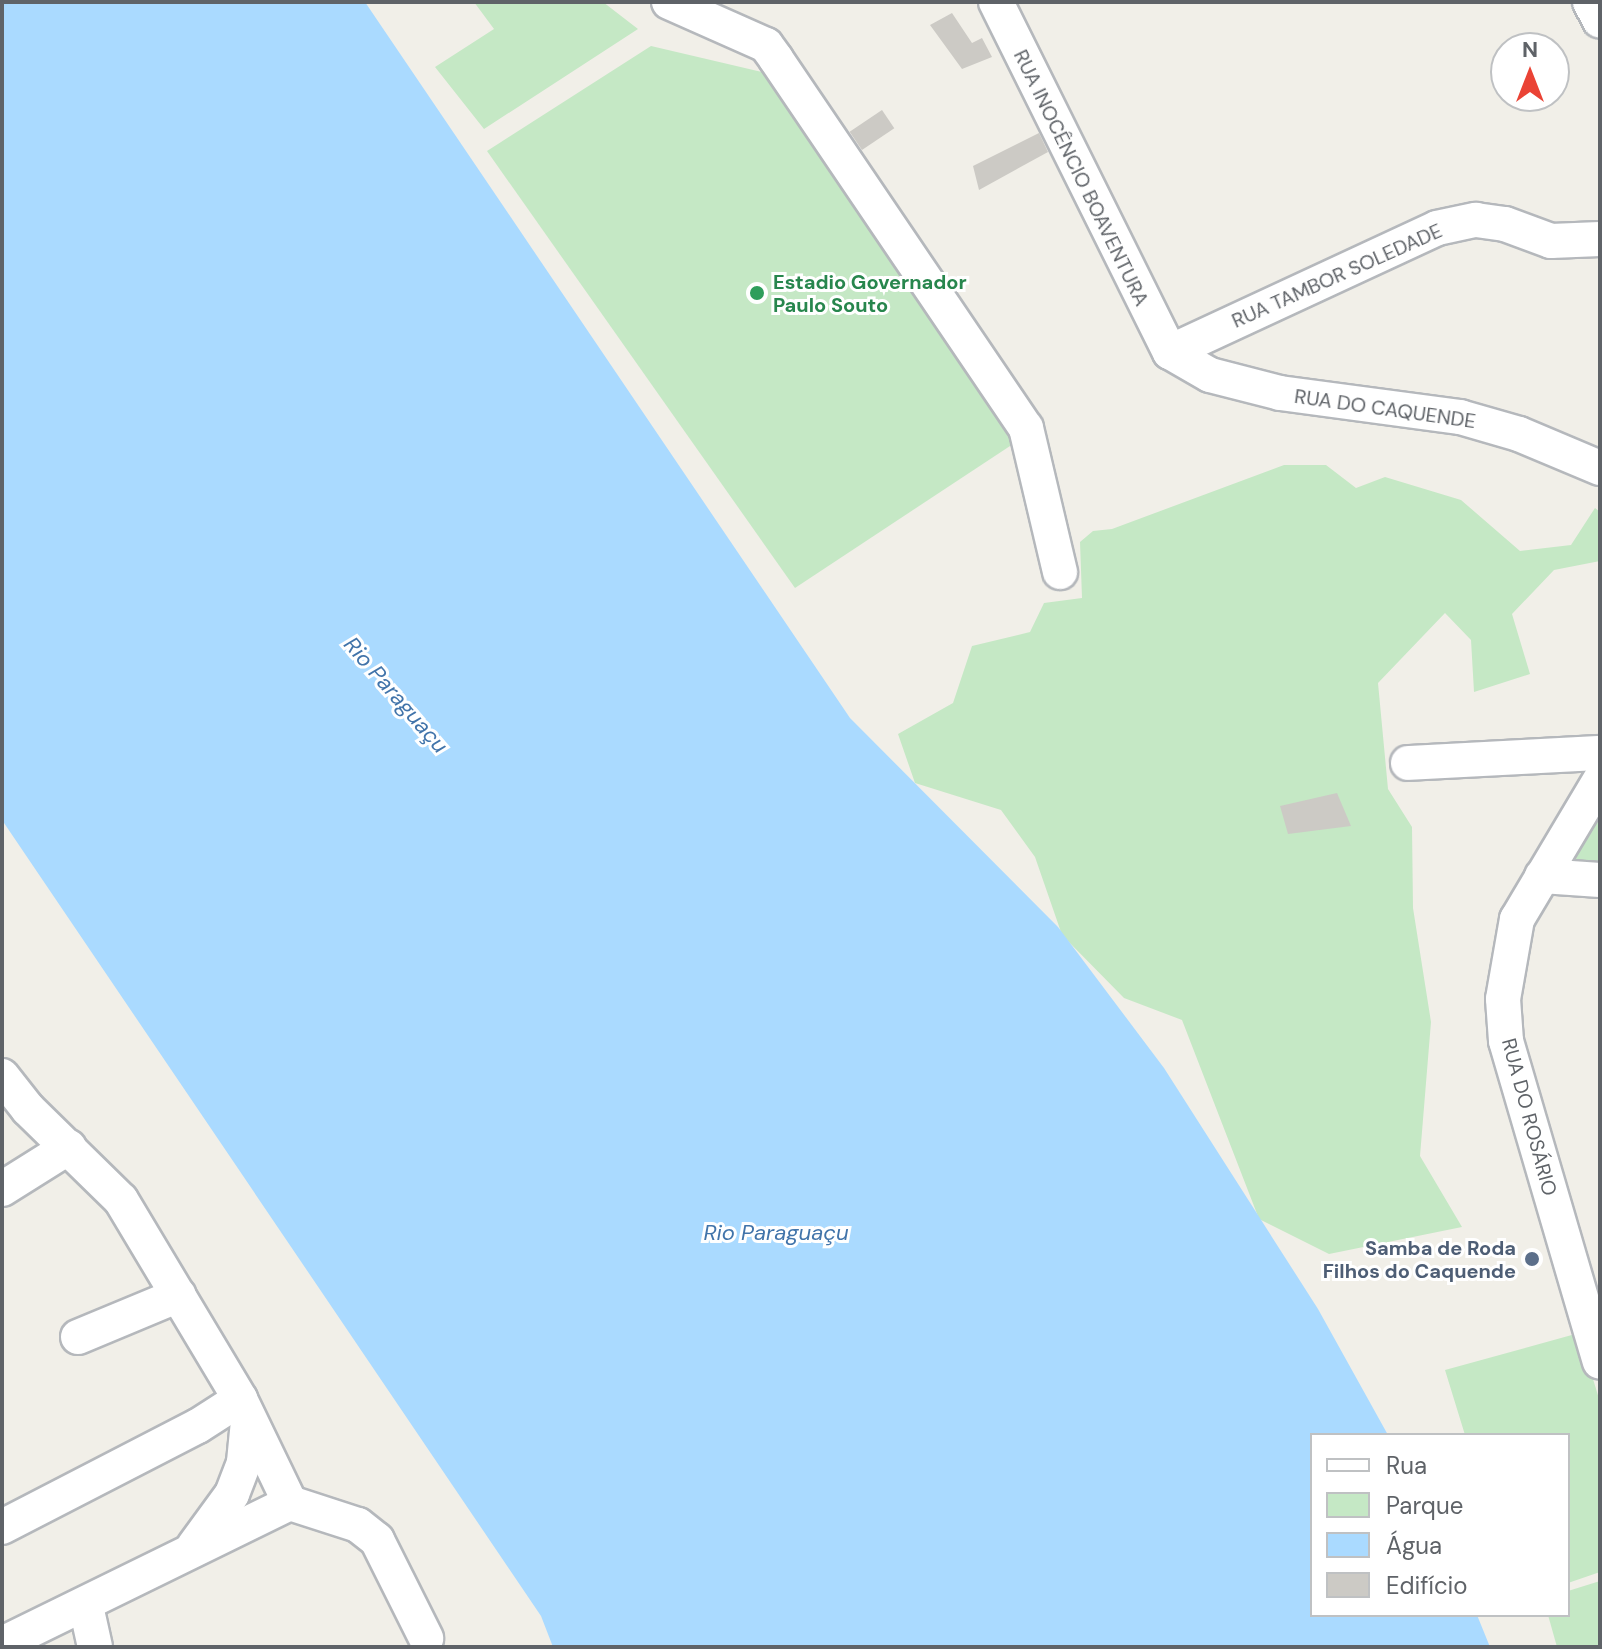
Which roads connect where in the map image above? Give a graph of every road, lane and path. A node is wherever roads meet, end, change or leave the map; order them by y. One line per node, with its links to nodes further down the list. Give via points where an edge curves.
1 (669, 2): 8 (street, via 766,45 776,59 1026,428)
2 (996, 2): 6 (street, RUA INOCÊNCIO BOAVENTURA)
3 (1590, 2): 4 (street)
4 (1600, 21)
5 (1600, 239): 6 (street, RUA TAMBOR SOLEDADE, via 1551,241 1476,220 1437,228)
6 (1170, 352): 7 (street, RUA DO CAQUENDE, via 1210,375 1280,393 1460,417 1519,434)
7 (1600, 468)
8 (1060, 572)
9 (1600, 753): 10 (street)
10 (1408, 763)
11 (1600, 780): 12 (street, RUA DO ROSÁRIO)
12 (1542, 876): 13 (street); 17 (street, RUA DO ROSÁRIO, via 1517,919 1507,954 1506,1041)
13 (1600, 880)
14 (2, 1076): 15 (street)
15 (69, 1147): 16 (street); 18 (street, via 121,1200)
16 (2, 1189)
17 (1586, 1267): 20 (street, RUA DO ROSÁRIO)
18 (179, 1295): 19 (street); 21 (street)
19 (78, 1337)
20 (1600, 1362)
21 (244, 1410): 22 (street); 23 (street, via 198,1426); 24 (street, via 244,1462 232,1494 215,1524)
22 (290, 1503): 24 (street); 26 (street, via 358,1525 377,1540)
23 (2, 1527)
24 (186, 1555): 25 (street)
25 (86, 1606): 27 (street); 28 (street)
26 (426, 1638)
27 (2, 1644)
28 (95, 1647)

